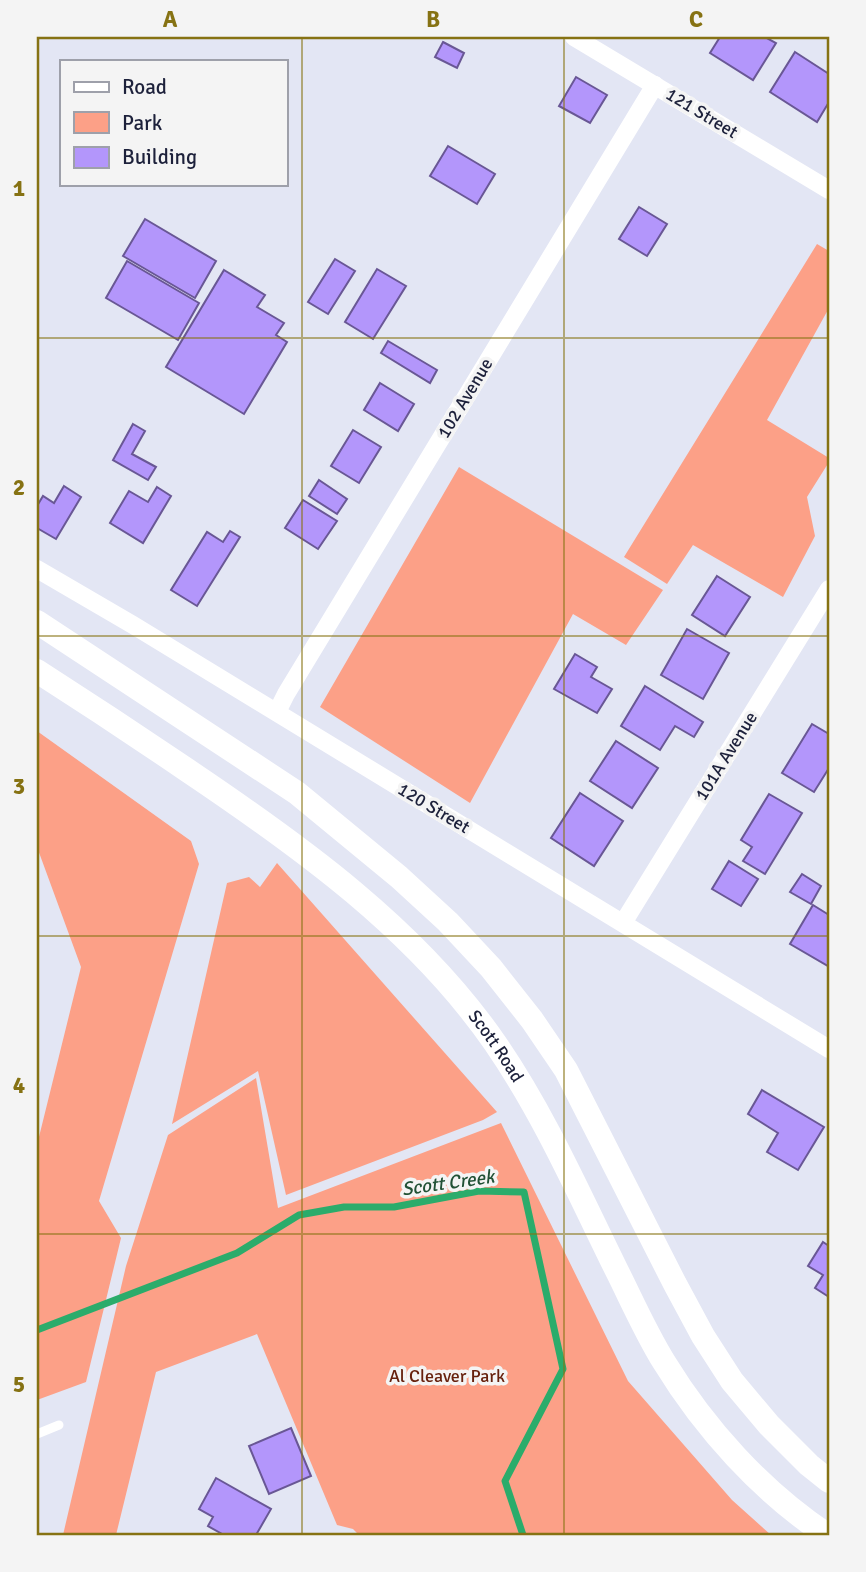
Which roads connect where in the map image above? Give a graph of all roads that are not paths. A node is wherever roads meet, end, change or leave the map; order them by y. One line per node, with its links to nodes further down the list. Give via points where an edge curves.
1 (574, 37): 2 (street, 121 Street)
2 (655, 85): 3 (street, 121 Street); 8 (street, 102 Avenue)
3 (829, 188)
4 (37, 569): 8 (street, 120 Street)
5 (829, 589): 9 (street, 101A Avenue)
6 (37, 621): 13 (main road, via 297,793 399,877 491,968 566,1070 675,1284 725,1370 769,1425)
7 (37, 671): 14 (main road, Scott Road, via 285,838 418,951 459,996 527,1096 639,1316 682,1390 762,1484)
8 (277, 712): 9 (street, 120 Street)
9 (623, 923): 10 (street, 120 Street)
10 (829, 1049)
11 (60, 1426): 12 (lane)
12 (37, 1434)
13 (829, 1481)
14 (827, 1535)

